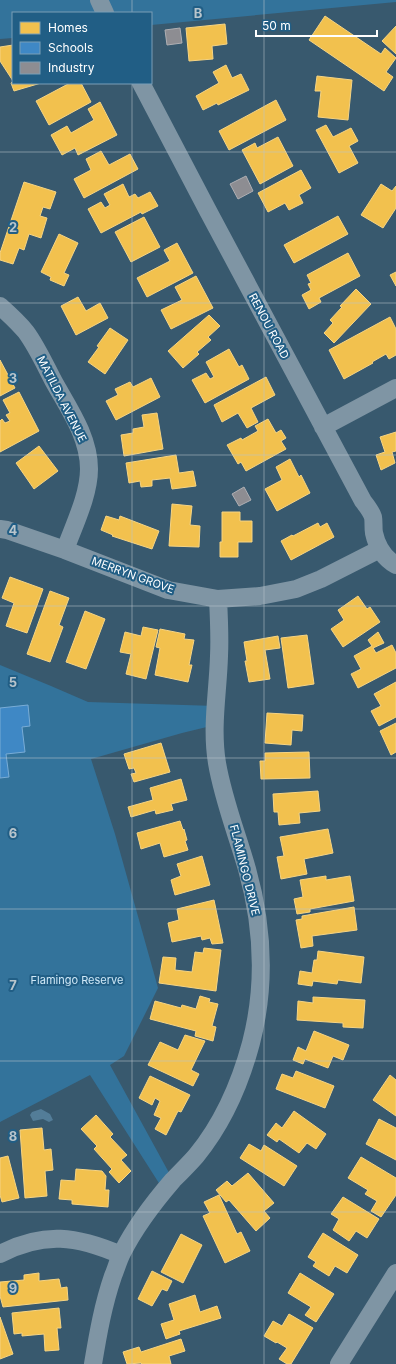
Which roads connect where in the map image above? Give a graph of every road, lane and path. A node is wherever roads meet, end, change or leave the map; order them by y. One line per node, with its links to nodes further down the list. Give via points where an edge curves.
1 (99, 0): 2 (street)
2 (105, 12)
3 (142, 84): 6 (street, RENOU ROAD)
4 (0, 306): 9 (street, MATILDA AVENUE, via 26,332 37,350 84,439 88,454 88,483)
5 (396, 388): 6 (street)
6 (323, 427): 8 (street, RENOU ROAD, via 371,512 374,534)
7 (0, 529): 9 (street, MERRYN GROVE)
8 (380, 549): 10 (street, RENOU ROAD, via 387,559); 11 (street, MERRYN GROVE, via 321,579 296,588 260,596)
9 (65, 550): 11 (street, MERRYN GROVE, via 168,590)
10 (396, 565)
11 (218, 599): 13 (street, FLAMINGO DRIVE, via 219,656 215,750 256,908 261,945 259,1005 250,1045 228,1107 196,1156 150,1209)
12 (0, 1254): 13 (street, via 21,1244 59,1238 85,1241)
13 (121, 1254): 15 (street, FLAMINGO DRIVE, via 104,1304)
14 (396, 1273): 16 (street)
15 (93, 1364)
16 (339, 1364)

